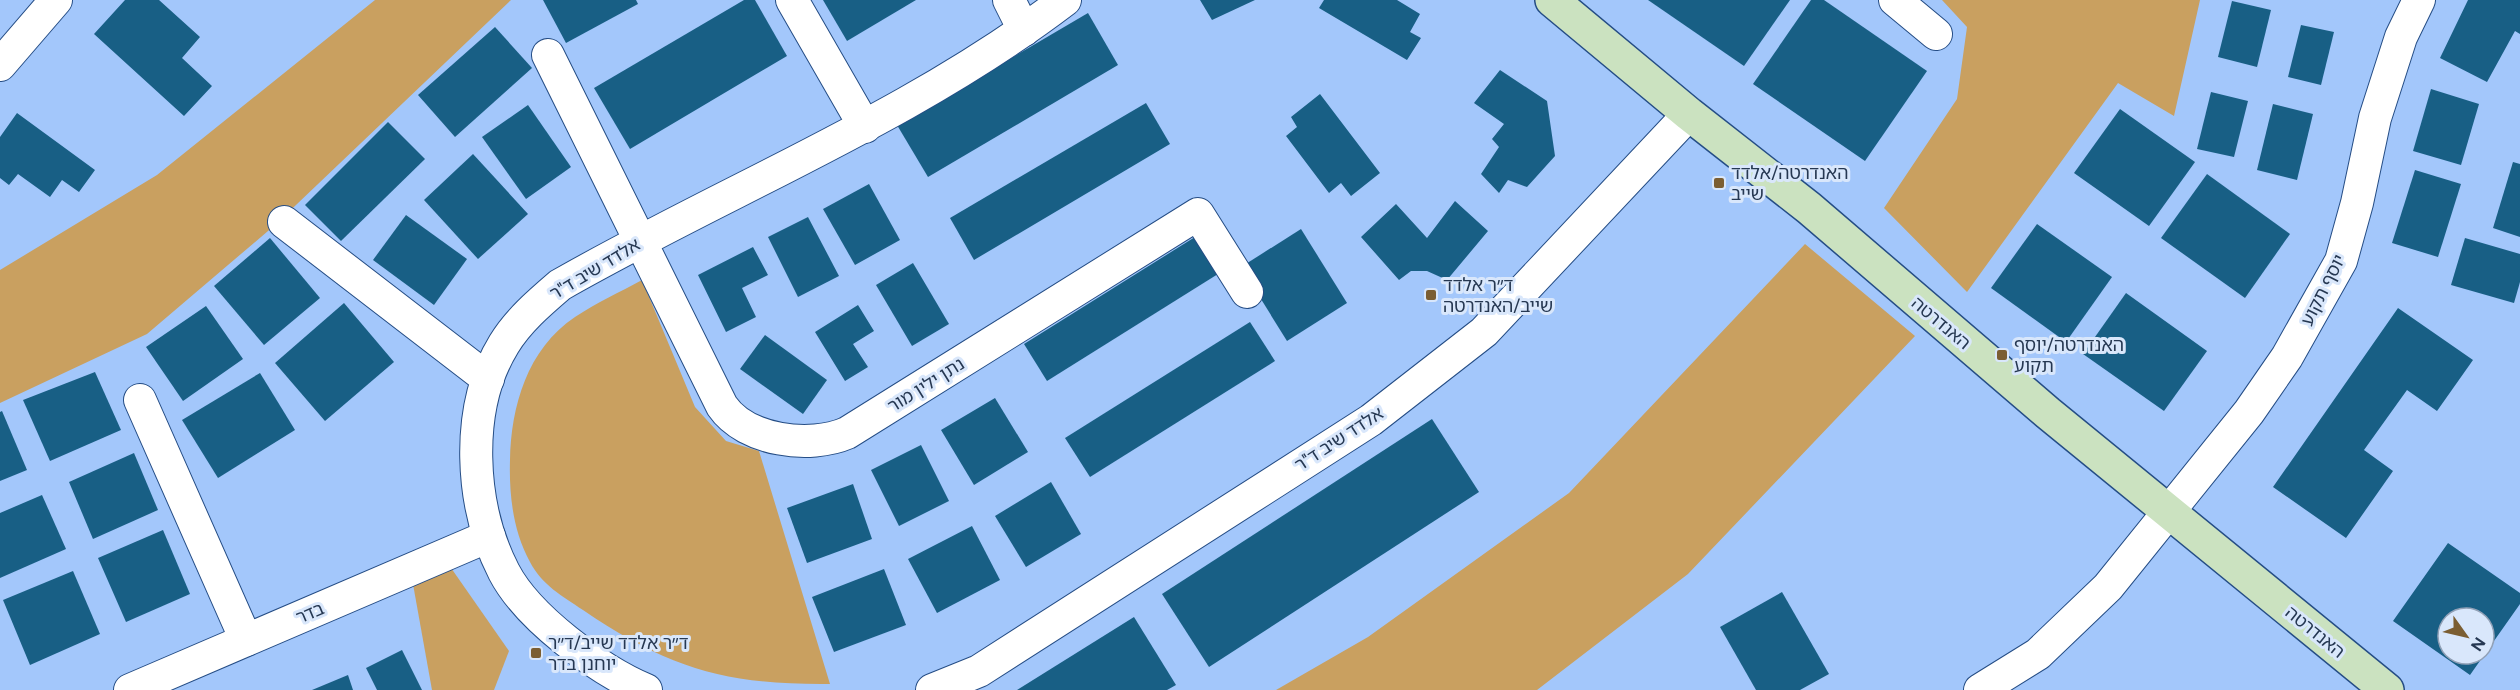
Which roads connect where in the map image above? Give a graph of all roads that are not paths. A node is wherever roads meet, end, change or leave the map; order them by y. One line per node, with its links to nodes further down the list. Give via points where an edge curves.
1 (56, 0): 11 (street)
2 (792, 0): 13 (street)
3 (1009, 0): 8 (street)
4 (1065, 0): 8 (street, אלדד שיב ד"ר)
5 (1552, 0): 12 (street, האנדרטה)
6 (1895, 0): 9 (street)
7 (2419, 0): 19 (street, יוסף תקוע, via 2401,37 2375,118 2341,261 2287,357)
8 (1024, 30): 13 (street, אלדד שיב ד"ר)
9 (1936, 34)
10 (548, 56): 15 (street)
11 (0, 65)
12 (1689, 114): 19 (street, האנדרטה, via 1809,208); 24 (street, אלדד שיב ד"ר, via 1484,332 1430,376 1371,420 979,671)
13 (865, 127): 15 (street, אלדד שיב ד"ר)
14 (284, 222): 17 (street)
15 (641, 241): 16 (street, נתן ילין מור, via 726,411 752,431 805,442 831,439 857,429 1198,214); 17 (street, אלדד שיב ד"ר, via 560,285 528,313 504,344)
16 (1247, 292)
17 (488, 379): 20 (street, אלדד שיב ד"ר, via 479,416 476,454)
18 (141, 399): 21 (street)
19 (2170, 513): 25 (street, יוסף תקוע, via 2108,587 2038,654); 26 (street, האנדרטה)
20 (489, 536): 21 (street, בדר); 23 (street, אלדד שיב ד"ר, via 505,573 535,613 577,649 623,680)
21 (246, 640): 22 (street, בדר)
22 (130, 690)
23 (646, 690)
24 (932, 690)
25 (1980, 690)
26 (2386, 690)

